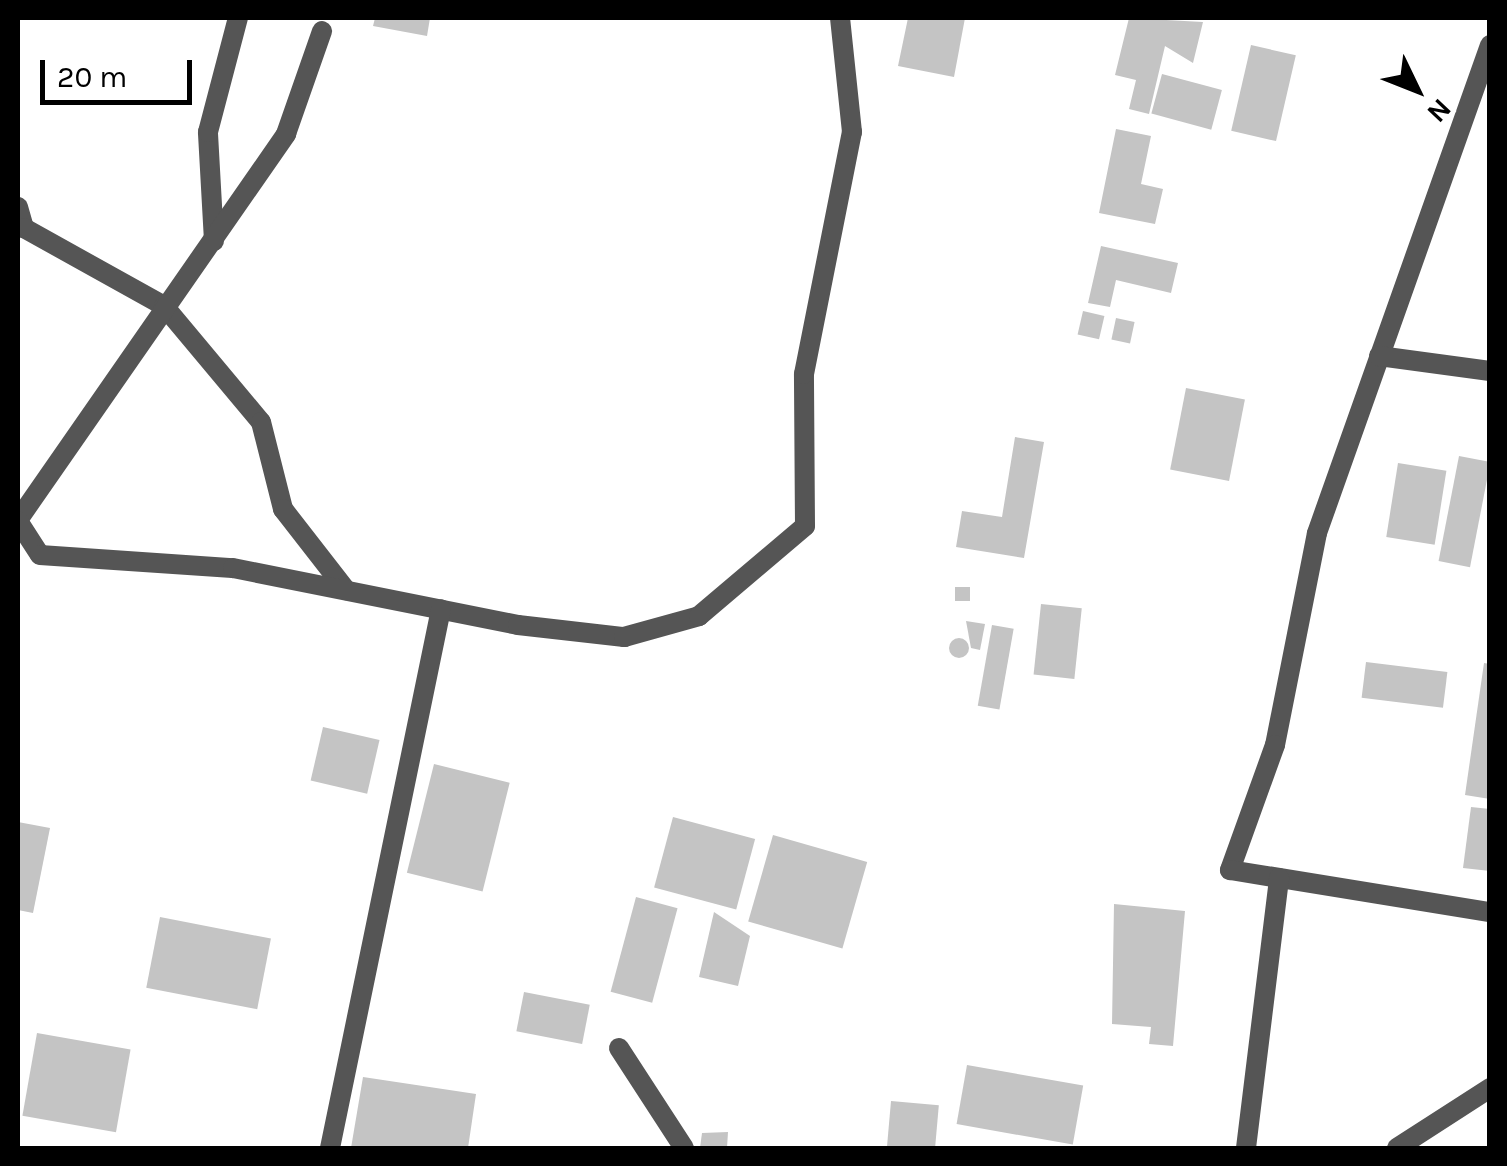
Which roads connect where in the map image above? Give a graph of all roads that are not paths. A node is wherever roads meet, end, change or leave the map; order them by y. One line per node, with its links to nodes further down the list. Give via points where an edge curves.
1 (238, 18): 6 (street, via 208,132)
2 (840, 18): 12 (street, via 852,132 804,374 805,526 699,616 624,637)
3 (322, 32): 6 (street, via 286,134)
4 (1490, 45): 8 (street)
5 (18, 208): 7 (street, via 24,228)
6 (214, 242): 7 (street)
7 (164, 306): 10 (street); 11 (street, via 261,422 283,509)
8 (1379, 356): 9 (street); 13 (street, via 1317,534 1274,745 1230,870)
9 (1490, 371)
10 (18, 521): 11 (street, via 40,555 233,568)
11 (346, 590): 12 (street)
12 (441, 610): 17 (street)
13 (1279, 878): 14 (street); 19 (street)
14 (1490, 912)
15 (619, 1048): 18 (street)
16 (1490, 1088): 20 (street)
17 (330, 1148)
18 (684, 1148)
19 (1246, 1148)
20 (1397, 1148)

